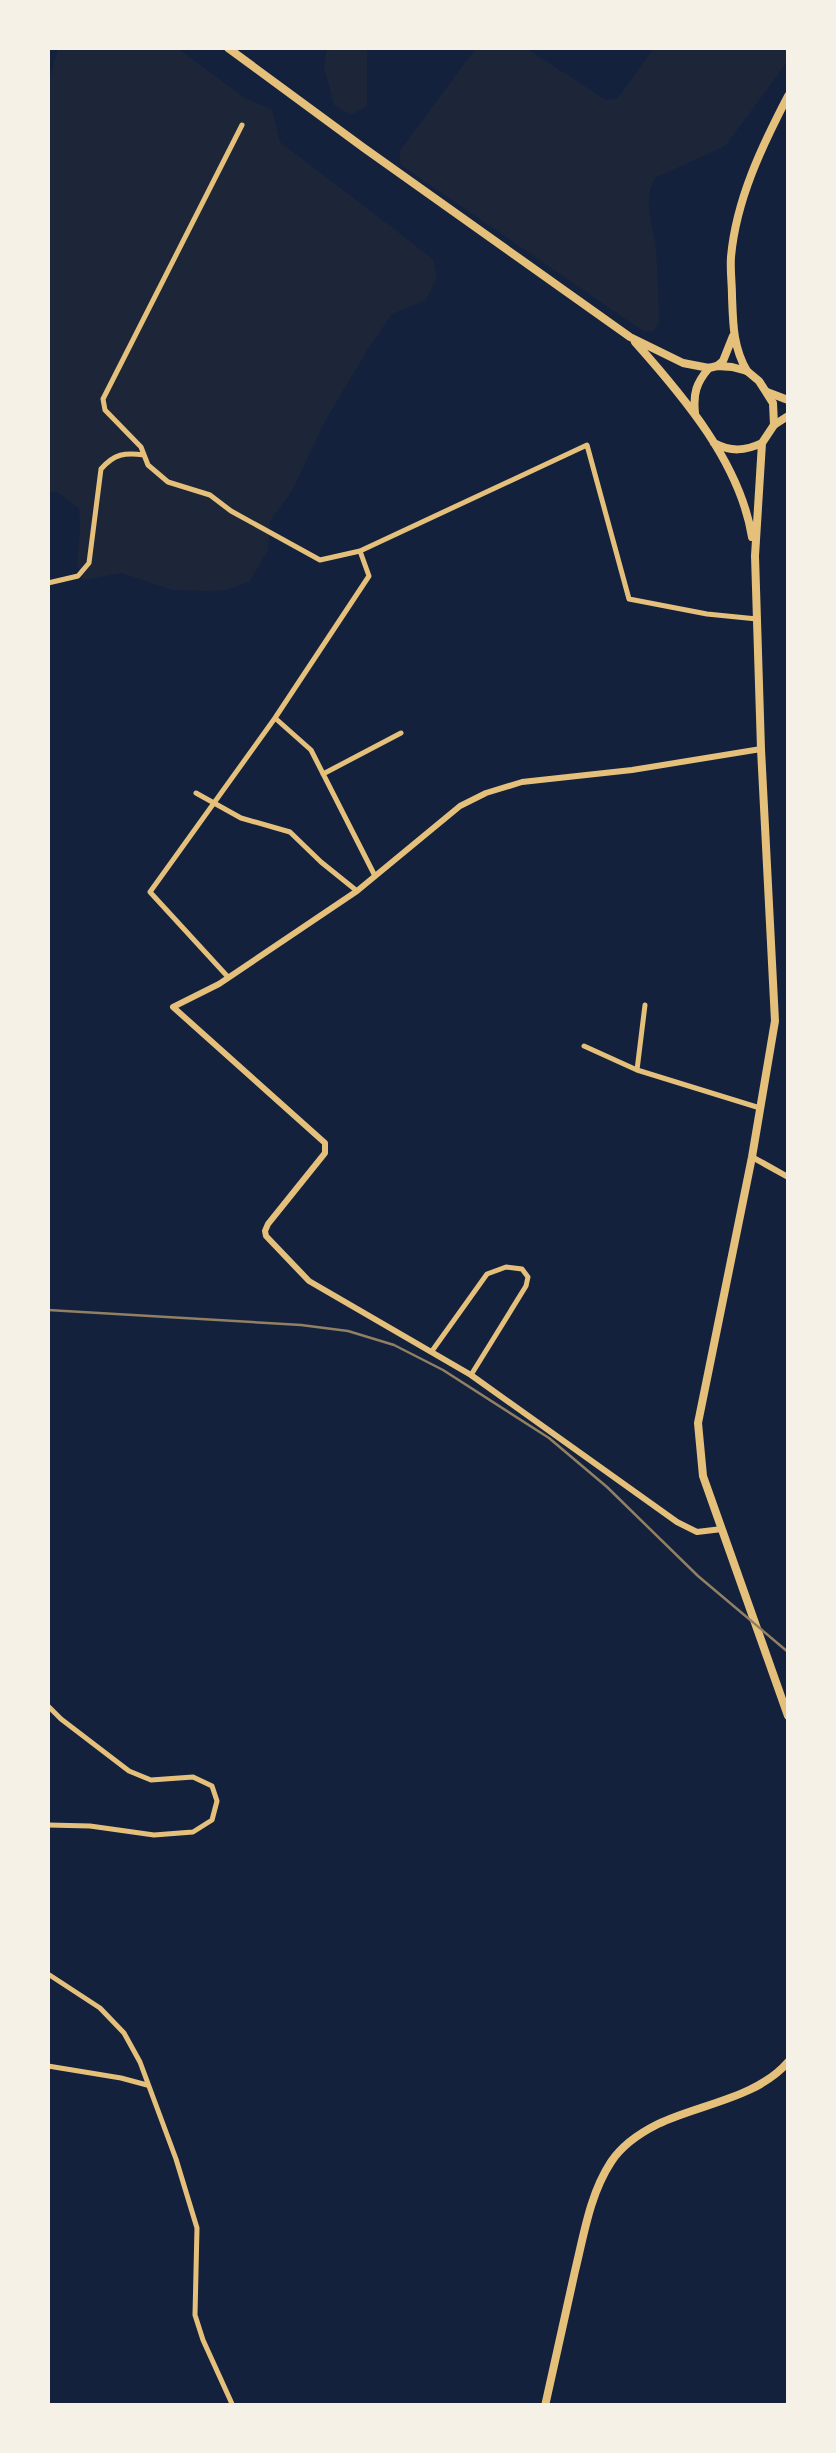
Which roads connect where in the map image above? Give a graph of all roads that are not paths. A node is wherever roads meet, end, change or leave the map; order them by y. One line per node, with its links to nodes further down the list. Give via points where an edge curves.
1 (228, 48): 5 (main road)
2 (788, 96): 4 (main road, via 743,196 731,257)
3 (242, 125): 15 (street, via 102,399)
4 (733, 336): 6 (main road, via 724,360); 7 (main road)
5 (630, 337): 6 (main road, via 682,364); 10 (main road)
6 (713, 367): 7 (main road); 10 (main road, via 696,387)
7 (748, 371): 8 (main road)
8 (767, 392): 9 (main road); 12 (main road)
9 (788, 400)
10 (695, 413): 14 (main road)
11 (788, 416): 12 (main road)
12 (774, 425): 13 (main road)
13 (762, 442): 14 (main road, via 733,451); 17 (main road)
14 (714, 443): 17 (main road, via 737,487)
15 (144, 455): 16 (street, via 168,482 210,495 320,560); 18 (street, via 110,458 100,469 89,562 78,576)
16 (360, 552): 19 (street, via 587,444 629,599); 20 (street, via 369,576)
17 (755, 556): 19 (main road)
18 (48, 583)
19 (757, 619): 22 (main road)
20 (275, 718): 23 (street, via 311,750); 25 (street)
21 (402, 734): 23 (street)
22 (761, 749): 26 (street, via 522,782 486,793 460,806); 32 (main road, via 774,1021)
23 (323, 774): 26 (street)
24 (196, 793): 25 (street)
25 (216, 804): 27 (street, via 290,832); 28 (street, via 150,892)
26 (375, 876): 27 (street)
27 (357, 891): 28 (street)
28 (229, 978): 35 (street, via 172,1007 325,1143 266,1236 308,1282)
29 (645, 1005): 31 (street)
30 (584, 1046): 31 (street)
31 (637, 1070): 32 (street)
32 (760, 1108): 33 (main road)
33 (752, 1158): 34 (street); 37 (main road, via 698,1422 703,1476)
34 (788, 1178)
35 (432, 1351): 36 (street); 36 (street, via 487,1274 506,1266 522,1269 526,1286)
36 (471, 1375): 37 (street, via 677,1522 697,1532)
37 (722, 1529): 39 (main road)
38 (48, 1706): 40 (street, via 129,1771 151,1780 193,1777 212,1786 217,1802 212,1820 193,1832)
39 (788, 1716)
40 (48, 1825)
41 (48, 1974): 44 (street, via 100,2008 124,2033)
42 (788, 2062): 46 (main road, via 741,2092 643,2132 612,2159 588,2217)
43 (48, 2066): 44 (street)
44 (148, 2086): 45 (street, via 197,2228 195,2315)
45 (234, 2406)
46 (545, 2406)

